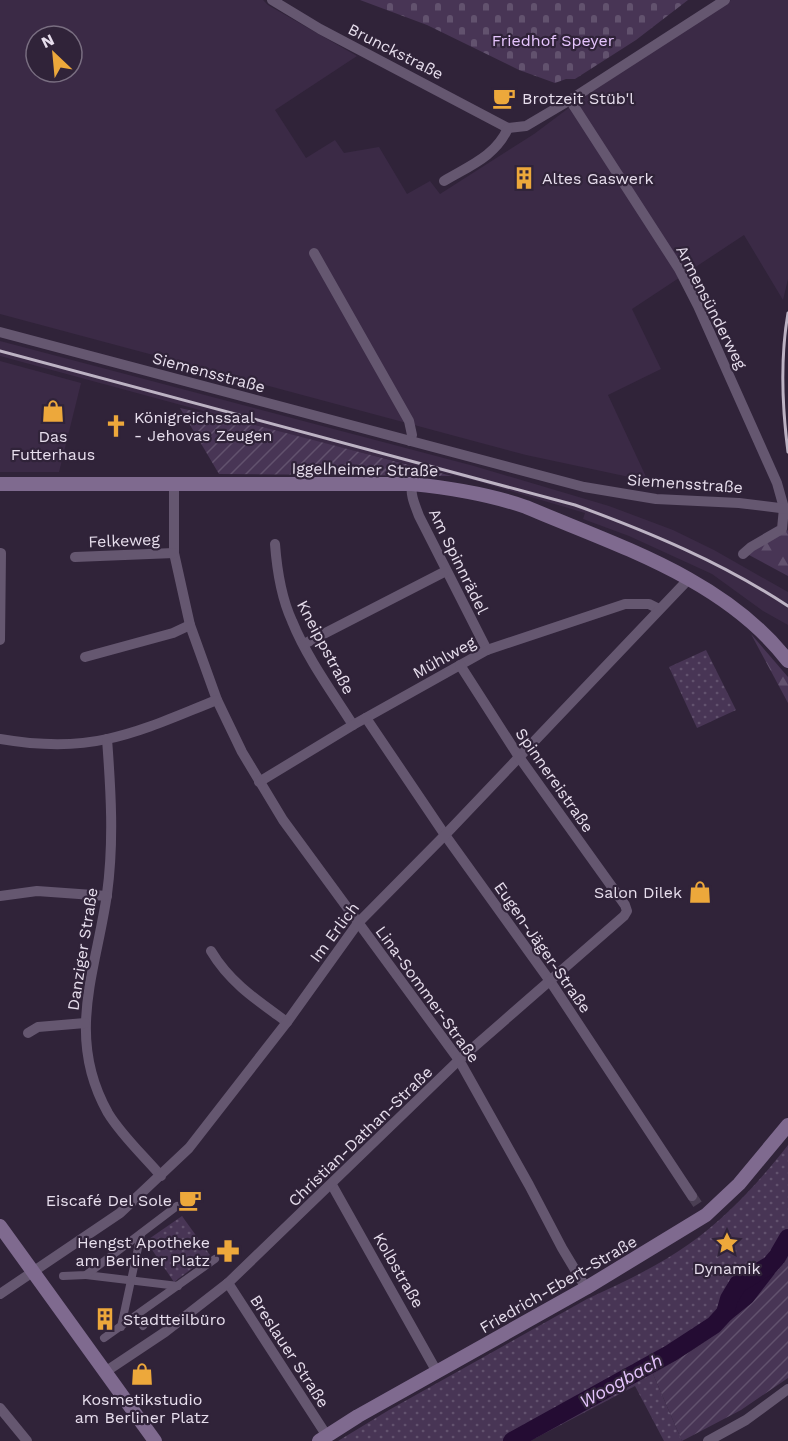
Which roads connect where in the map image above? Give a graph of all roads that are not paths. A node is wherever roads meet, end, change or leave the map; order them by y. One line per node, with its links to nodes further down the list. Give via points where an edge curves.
1 (272, 0): 4 (street, Brunckstraße)
2 (725, 0): 3 (street)
3 (570, 100): 4 (street, via 526,126); 12 (street, Armensünderweg, via 690,289)
4 (508, 128): 5 (street, via 494,151)
5 (444, 181)
6 (314, 253): 8 (street, via 409,421)
7 (0, 332): 8 (street, Siemensstraße)
8 (410, 441): 12 (street, Siemensstraße, via 620,494)
9 (0, 484): 11 (main road, Iggelheimer Straße)
10 (412, 484): 11 (main road, Iggelheimer Straße); 18 (street, Am Spinnrädel, via 414,502); 19 (main road, Iggelheimer Straße, via 502,498)
11 (174, 485): 15 (street, Lina-Sommer-Straße)
12 (786, 509): 16 (street, via 782,529)
13 (275, 544): 23 (street, Kneippstraße, via 284,599)
14 (1, 553): 22 (street)
15 (174, 553): 17 (street, Felkeweg); 21 (street, Lina-Sommer-Straße)
16 (743, 554)
17 (75, 557)
18 (446, 571): 23 (street); 24 (street, Am Spinnrädel)
19 (688, 577): 20 (street, Im Erlich); 26 (main road, Iggelheimer Straße, via 750,623)
20 (660, 609): 24 (street, Mühlweg, via 649,604 625,604); 33 (street, Im Erlich)
21 (190, 625): 25 (street); 28 (street, Lina-Sommer-Straße)
22 (0, 640)
23 (304, 644): 30 (street, Kneippstraße)
24 (487, 650): 27 (street, Mühlweg)
25 (85, 657)
26 (788, 662)
27 (460, 665): 29 (street, Mühlweg); 33 (street, Spinnereistraße)
28 (217, 700): 32 (street); 34 (street, Lina-Sommer-Straße)
29 (366, 718): 30 (street, Mühlweg); 35 (street, Eugen-Jäger-Straße)
30 (353, 725): 34 (street, Mühlweg)
31 (0, 739): 32 (street, via 47,744)
32 (107, 740): 37 (street, Danziger Straße, via 113,828)
33 (519, 757): 35 (street, Im Erlich); 38 (street, Spinnereistraße)
34 (259, 782): 39 (street, Lina-Sommer-Straße)
35 (445, 834): 39 (street, Im Erlich); 41 (street, Eugen-Jäger-Straße)
36 (0, 896): 37 (street, via 37,891)
37 (106, 896): 43 (street, Danziger Straße)
38 (627, 911): 41 (street, Christian-Dathan-Straße)
39 (358, 923): 42 (street, Im Erlich); 45 (street, Lina-Sommer-Straße)
40 (211, 951): 42 (street, via 235,983)
41 (550, 981): 45 (street, Christian-Dathan-Straße); 49 (street, Eugen-Jäger-Straße)
42 (287, 1022): 47 (street, Im Erlich, via 189,1148)
43 (85, 1023): 44 (street, via 38,1027); 47 (street, Danziger Straße, via 92,1071 103,1102)
44 (28, 1033)
45 (459, 1060): 48 (street, Christian-Dathan-Straße); 60 (street, Lina-Sommer-Straße)
46 (788, 1125): 60 (main road, Friedrich-Ebert-Straße, via 739,1184)
47 (161, 1176): 54 (street, Im Erlich, via 120,1213)
48 (332, 1185): 58 (street, Christian-Dathan-Straße); 67 (street, Kolbstraße)
49 (692, 1196)
50 (177, 1206): 52 (street)
51 (0, 1226): 54 (main road)
52 (141, 1234): 55 (street); 57 (street)
53 (215, 1259): 59 (street)
54 (33, 1272): 61 (street, Im Erlich); 66 (main road)
55 (86, 1275): 56 (street); 57 (street)
56 (63, 1276)
57 (131, 1280): 59 (street); 64 (street)
58 (228, 1283): 66 (street, Christian-Dathan-Straße); 70 (street, Breslauer Straße)
59 (178, 1286): 62 (street)
60 (586, 1288): 67 (main road, Friedrich-Ebert-Straße)
61 (0, 1294)
62 (136, 1316): 63 (street); 64 (street)
63 (143, 1326)
64 (121, 1327): 65 (street)
65 (104, 1338)
66 (105, 1372): 72 (main road)
67 (437, 1372): 70 (main road, Friedrich-Ebert-Straße)
68 (788, 1389): 73 (street, via 746,1420)
69 (0, 1408): 71 (street)
70 (323, 1438)
71 (27, 1441)
72 (155, 1441)
73 (708, 1441)

